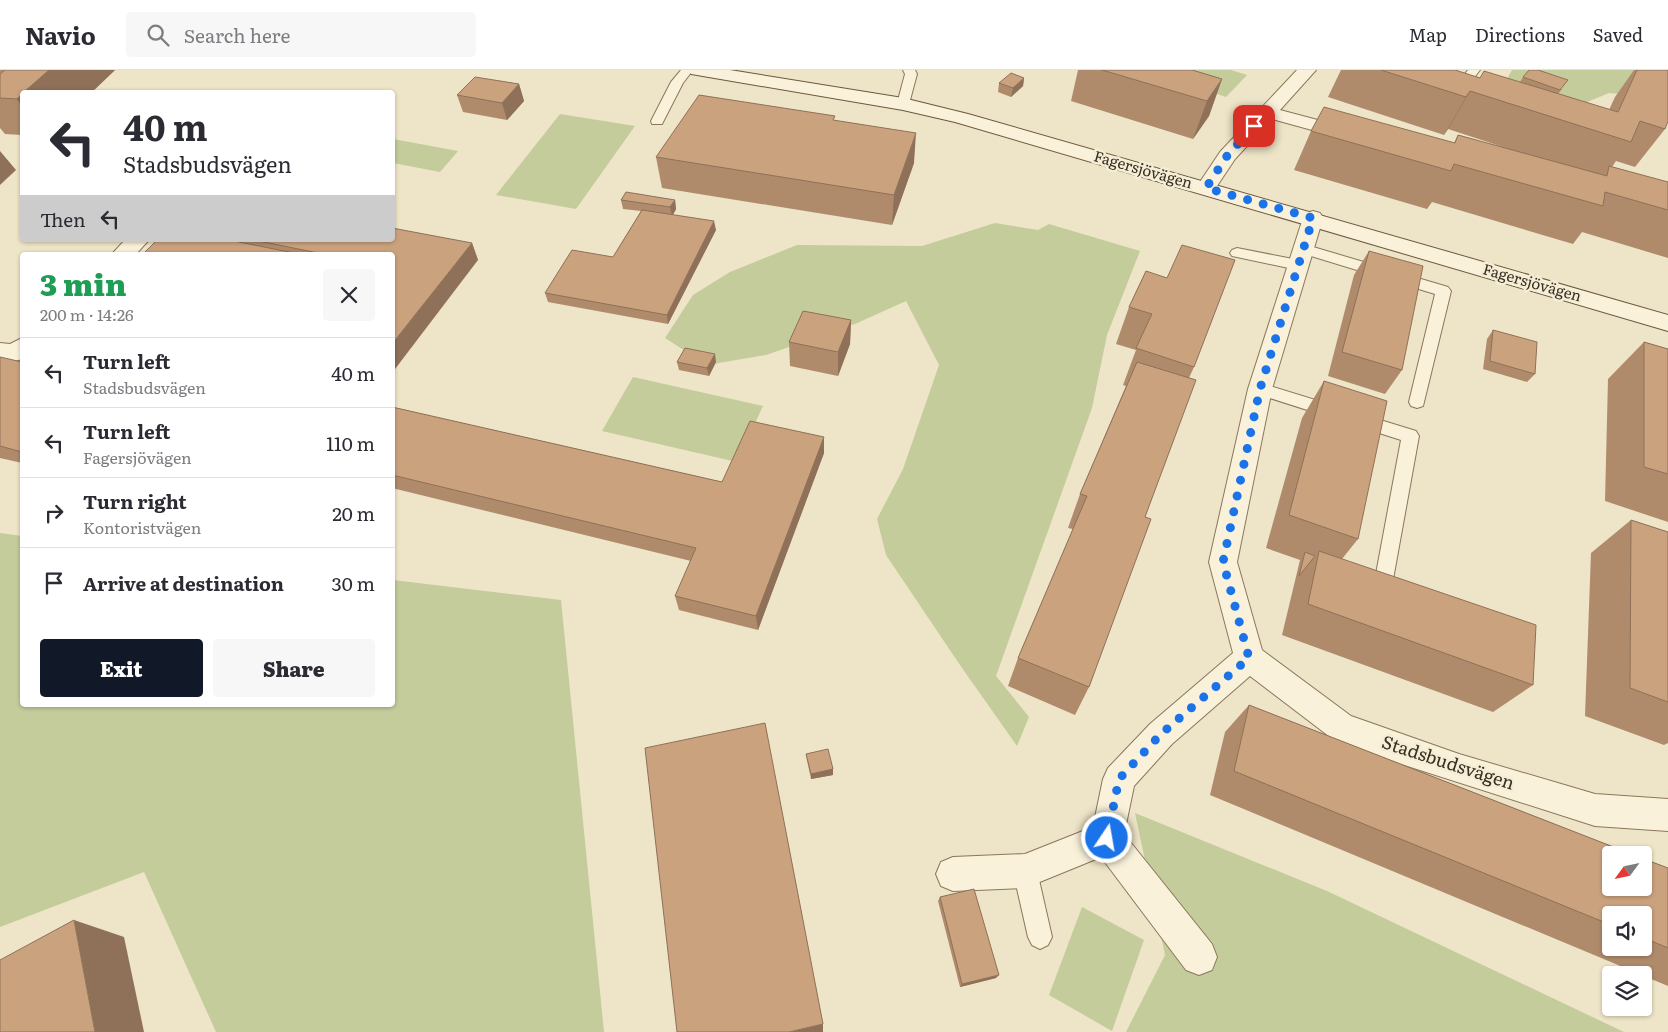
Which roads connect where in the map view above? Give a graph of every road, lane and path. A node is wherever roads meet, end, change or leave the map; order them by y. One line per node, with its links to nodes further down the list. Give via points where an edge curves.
1 (687, 70): 9 (lane, via 677,82)
2 (697, 70): 7 (street, Fagersjövägen)
3 (909, 70): 7 (lane, via 911,74)
4 (1306, 70): 8 (street)
5 (1474, 70): 6 (lane, via 1450,100)
6 (1441, 97)
7 (903, 104): 11 (street, Fagersjövägen)
8 (1268, 112): 10 (street); 11 (street, via 1227,156)
9 (657, 121)
10 (1372, 140)
11 (1206, 188): 12 (street, Fagersjövägen)
12 (1313, 218): 16 (street); 17 (street, Fagersjövägen)
13 (136, 242): 14 (street)
14 (125, 252)
15 (1237, 254): 16 (lane)
16 (1301, 257): 20 (street); 21 (lane, via 1443,292)
17 (1668, 323)
18 (20, 348): 19 (street, via 15,353)
19 (0, 351)
20 (1260, 389): 22 (lane, via 1410,436); 23 (street, via 1223,562)
21 (1417, 402)
22 (1383, 590)
23 (1249, 658): 24 (street, Stadsbudsvägen, via 1342,726 1358,733 1459,769 1595,810); 25 (street, via 1161,734 1119,779)
24 (1668, 815)
25 (1107, 838): 26 (street); 29 (street)
26 (1025, 871): 27 (street); 28 (lane)
27 (953, 874)
28 (1040, 938)
29 (1199, 957)

